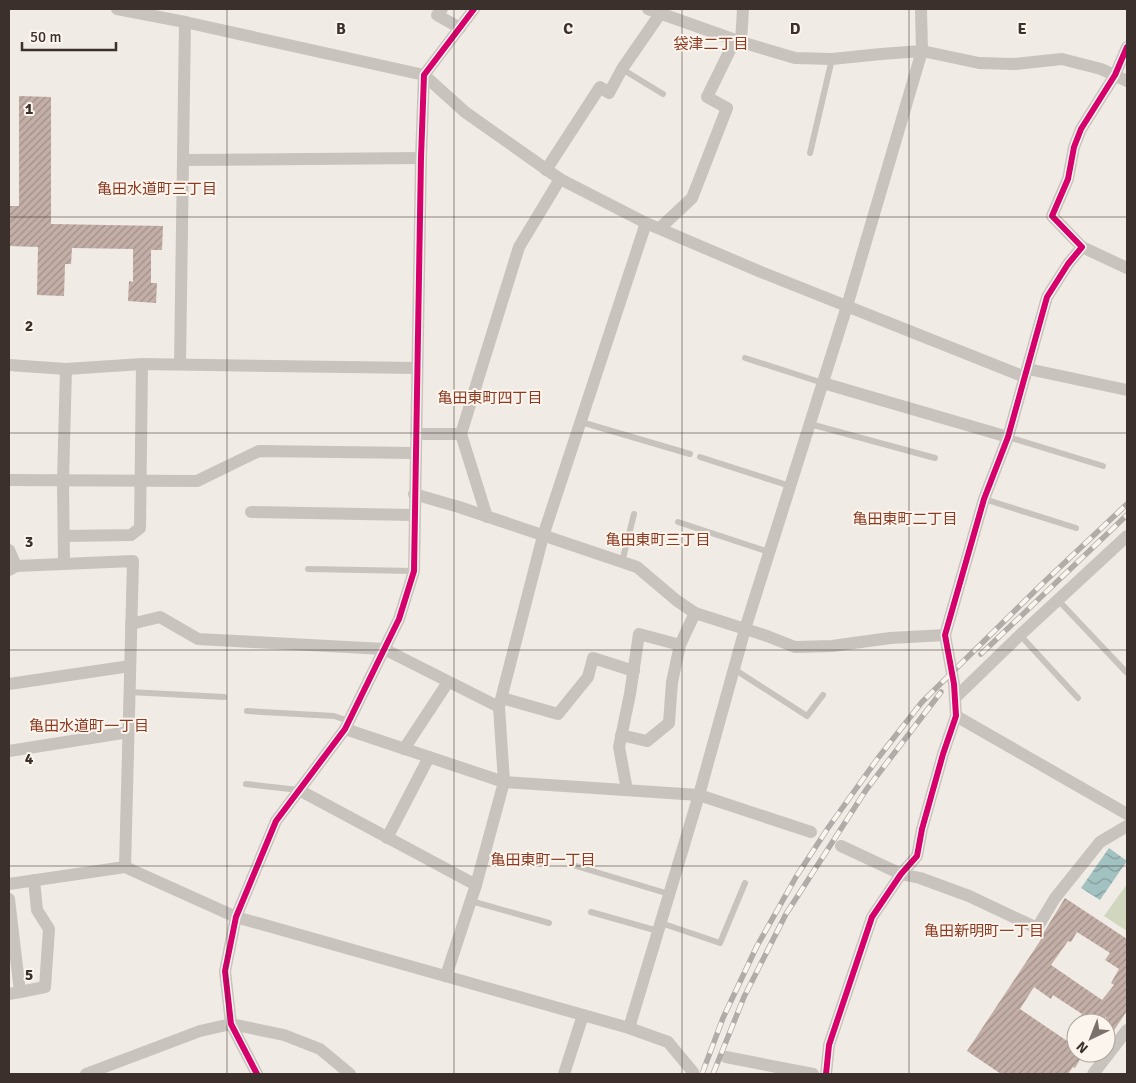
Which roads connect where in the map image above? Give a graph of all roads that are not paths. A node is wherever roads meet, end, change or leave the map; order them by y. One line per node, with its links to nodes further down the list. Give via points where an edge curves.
1 (117, 9): 8 (street)
2 (442, 9): 9 (street, via 438,15)
3 (474, 9): 9 (street)
4 (648, 9): 7 (street)
5 (743, 9): 10 (street)
6 (921, 9): 12 (street)
7 (660, 14): 10 (street); 14 (street)
8 (185, 22): 15 (street); 21 (street)
9 (460, 28): 15 (street)
10 (738, 41): 13 (street, via 795,58); 25 (street, via 707,97 727,108 692,198)
11 (1127, 47): 16 (street)
12 (922, 52): 13 (street); 16 (street, via 980,64 1062,59); 28 (street)
13 (832, 60): 19 (lane)
14 (622, 69): 18 (lane); 22 (street, via 609,94 600,87)
15 (424, 75): 20 (street); 22 (street, via 465,112)
16 (1115, 76): 17 (street); 26 (street, via 1081,129 1068,179 1052,216)
17 (1127, 81)
18 (663, 94)
19 (810, 153)
20 (420, 158): 21 (street); 33 (street)
21 (183, 160): 31 (street)
22 (546, 170): 23 (street)
23 (560, 179): 24 (street); 41 (street, via 519,246)
24 (646, 223): 25 (street); 38 (street)
25 (660, 228): 28 (street)
26 (1082, 247): 27 (street); 35 (street, via 1047,297)
27 (1127, 268)
28 (847, 306): 35 (street); 36 (street)
29 (745, 358): 36 (lane)
30 (142, 364): 31 (street); 34 (street); 50 (street)
31 (180, 364): 33 (street)
32 (9, 365): 34 (street)
33 (417, 368): 40 (street)
34 (66, 369): 49 (street)
35 (1027, 373): 37 (street); 42 (street)
36 (823, 383): 39 (street); 42 (street)
37 (1127, 390)
38 (581, 422): 44 (lane); 61 (street)
39 (810, 424): 46 (lane); 51 (street)
40 (416, 434): 41 (street); 43 (street)
41 (461, 434): 57 (street)
42 (1008, 437): 47 (lane); 53 (street)
43 (415, 453): 50 (street, via 259,451 197,481); 52 (street)
44 (690, 454)
45 (700, 457): 51 (lane)
46 (935, 458)
47 (1103, 466)
48 (9, 480): 49 (street)
49 (63, 480): 50 (street); 60 (street)
50 (140, 481): 60 (street, via 140,528 131,535)
51 (790, 486): 64 (street)
52 (414, 494): 55 (street); 57 (street)
53 (984, 499): 59 (lane); 74 (street)
54 (251, 512): 55 (street)
55 (414, 514): 69 (street)
56 (634, 514): 65 (lane)
57 (487, 517): 61 (street)
58 (678, 522): 64 (lane)
59 (1076, 528)
60 (64, 536): 66 (street)
61 (544, 536): 65 (street); 89 (street)
62 (1127, 538): 70 (street)
63 (9, 550): 67 (street)
64 (769, 552): 73 (street)
65 (622, 562): 71 (street, via 637,567)
66 (64, 564): 67 (street); 72 (street, via 133,561)
67 (13, 568)
68 (308, 569): 69 (lane)
69 (414, 571): 77 (street, via 399,620)
70 (1058, 600): 75 (street); 81 (lane)
71 (695, 613): 73 (street); 76 (street)
72 (131, 624): 77 (street, via 160,617 198,639); 78 (street)
73 (745, 629): 74 (street, via 795,647); 79 (street)
74 (945, 635): 87 (street)
75 (1020, 635): 87 (street); 88 (lane)
76 (680, 645): 80 (street, via 639,634); 94 (street, via 668,723 648,741)
77 (384, 650): 82 (street); 92 (street)
78 (130, 666): 83 (street); 84 (street)
79 (734, 669): 85 (lane, via 807,716); 102 (street)
80 (634, 671): 89 (street, via 593,658 588,676 558,714); 94 (street)
81 (1127, 673)
82 (448, 682): 89 (street); 95 (street)
83 (9, 684)
84 (130, 692): 86 (lane); 93 (street)
85 (823, 695)
86 (224, 697)
87 (955, 698): 91 (street)
88 (1078, 698)
89 (501, 702): 98 (street)
90 (247, 711): 92 (lane, via 334,716)
91 (956, 716): 103 (street); 110 (street, via 917,856)
92 (347, 725): 95 (street); 100 (street)
93 (129, 732): 96 (street); 109 (street)
94 (621, 735): 101 (street, via 619,747)
95 (404, 749): 97 (street)
96 (9, 751)
97 (429, 757): 98 (street); 106 (street)
98 (504, 782): 101 (street); 114 (street)
99 (246, 784): 100 (lane)
100 (299, 790): 106 (street); 119 (street, via 276,821)
101 (627, 790): 102 (street)
102 (699, 795): 105 (street); 115 (street)
103 (1127, 814)
104 (1127, 826): 110 (street, via 1100,842 1055,898 1036,928 969,896)
105 (811, 832)
106 (387, 838): 114 (street)
107 (841, 846): 110 (street)
108 (576, 866): 115 (lane)
109 (125, 867): 111 (street); 119 (street)
110 (901, 874): 135 (street, via 872,917 828,1045)
111 (34, 880): 113 (street); 123 (street, via 38,910 49,929 45,987)
112 (746, 883): 121 (lane, via 720,943)
113 (9, 884)
114 (476, 885): 117 (street)
115 (669, 894): 121 (street)
116 (9, 899): 123 (street)
117 (471, 900): 120 (lane); 122 (street)
118 (591, 912): 121 (lane)
119 (236, 917): 122 (street); 125 (street, via 225,971)
120 (549, 923)
121 (660, 927): 126 (street)
122 (446, 976): 124 (street)
123 (14, 993)
124 (583, 1015): 126 (street); 132 (street)
125 (231, 1024): 129 (street, via 200,1031); 130 (street); 131 (street, via 284,1035 320,1049)
126 (630, 1028): 133 (street, via 668,1042)
127 (1127, 1030): 136 (street)
128 (726, 1057): 134 (street)
129 (86, 1074)
130 (257, 1074)
131 (350, 1074)
132 (564, 1074)
133 (693, 1074)
134 (813, 1074)
135 (826, 1074)
136 (1093, 1074)

